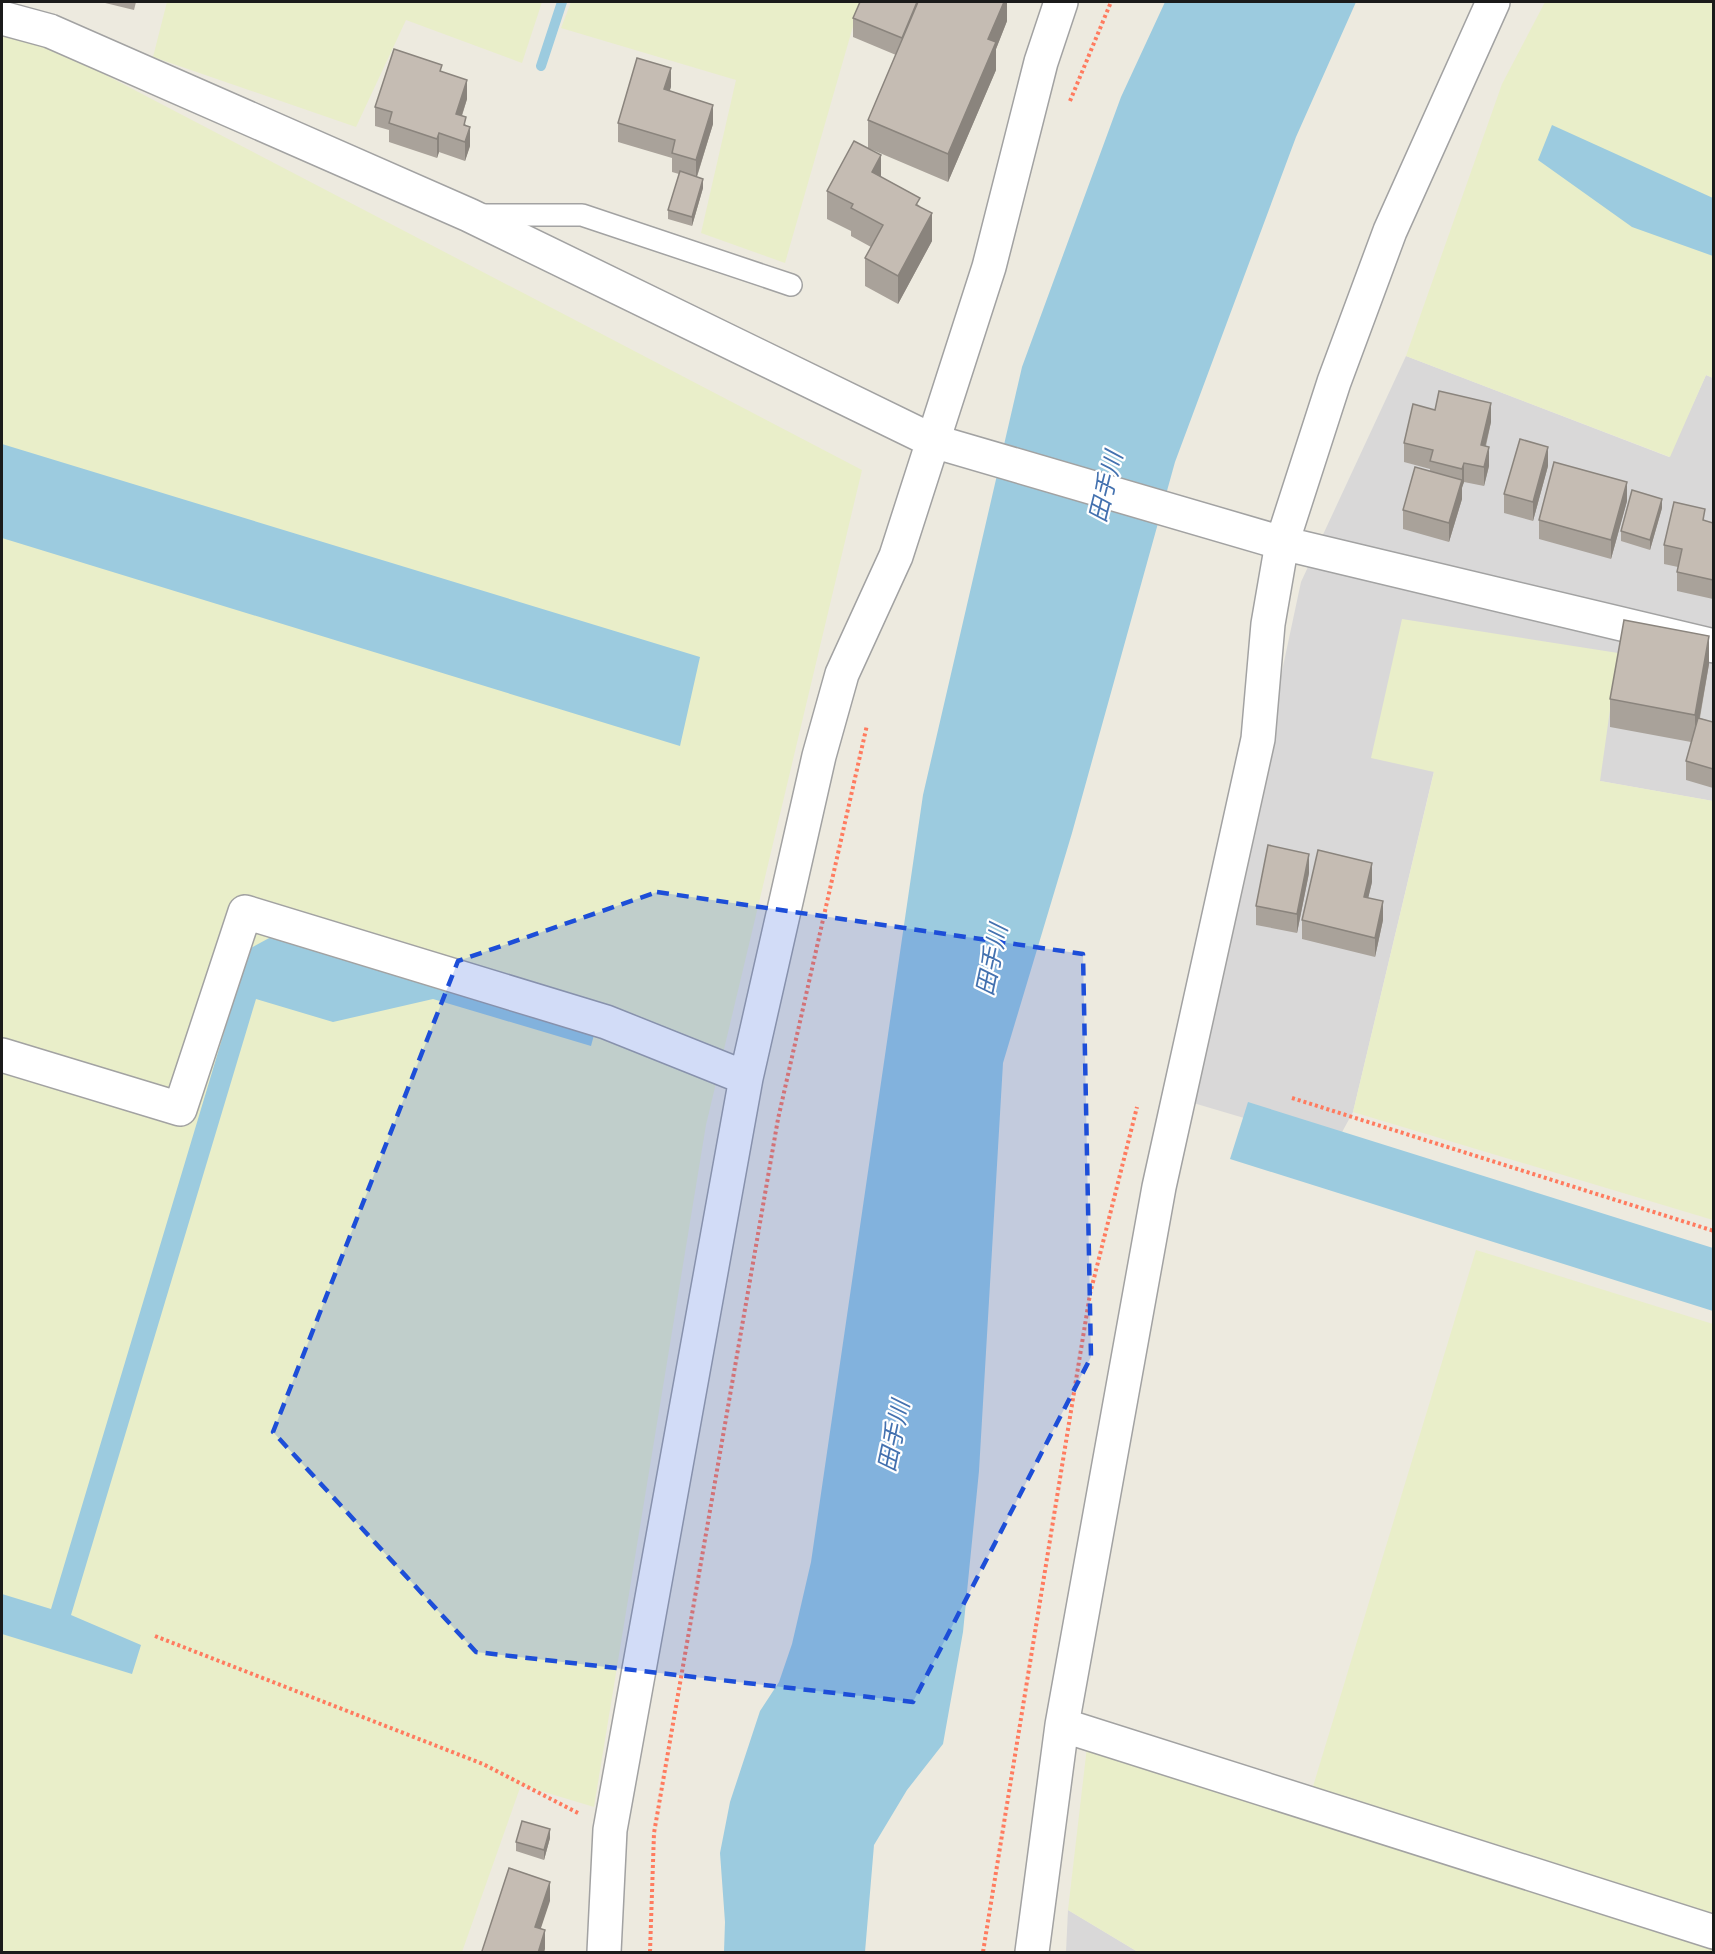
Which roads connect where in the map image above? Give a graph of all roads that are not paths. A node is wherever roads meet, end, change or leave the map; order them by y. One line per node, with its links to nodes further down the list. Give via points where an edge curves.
1 (1061, 2): 6 (street, via 1041,62 989,267)
2 (1492, 2): 7 (street, via 1390,231)
3 (2, 18): 4 (street, via 61,36)
4 (469, 215): 5 (lane, via 582,215); 6 (street)
5 (791, 285)
6 (933, 441): 7 (street); 10 (street, via 896,556 843,674 819,756)
7 (1271, 540): 8 (street); 11 (street, via 1258,739 1159,1187)
8 (1713, 646)
9 (2, 1054): 10 (street, via 180,1109 245,912 606,1022)
10 (746, 1078): 13 (street, via 610,1830)
11 (1062, 1725): 12 (street); 14 (street)
12 (1713, 1932)
13 (604, 1953)
14 (1032, 1953)

